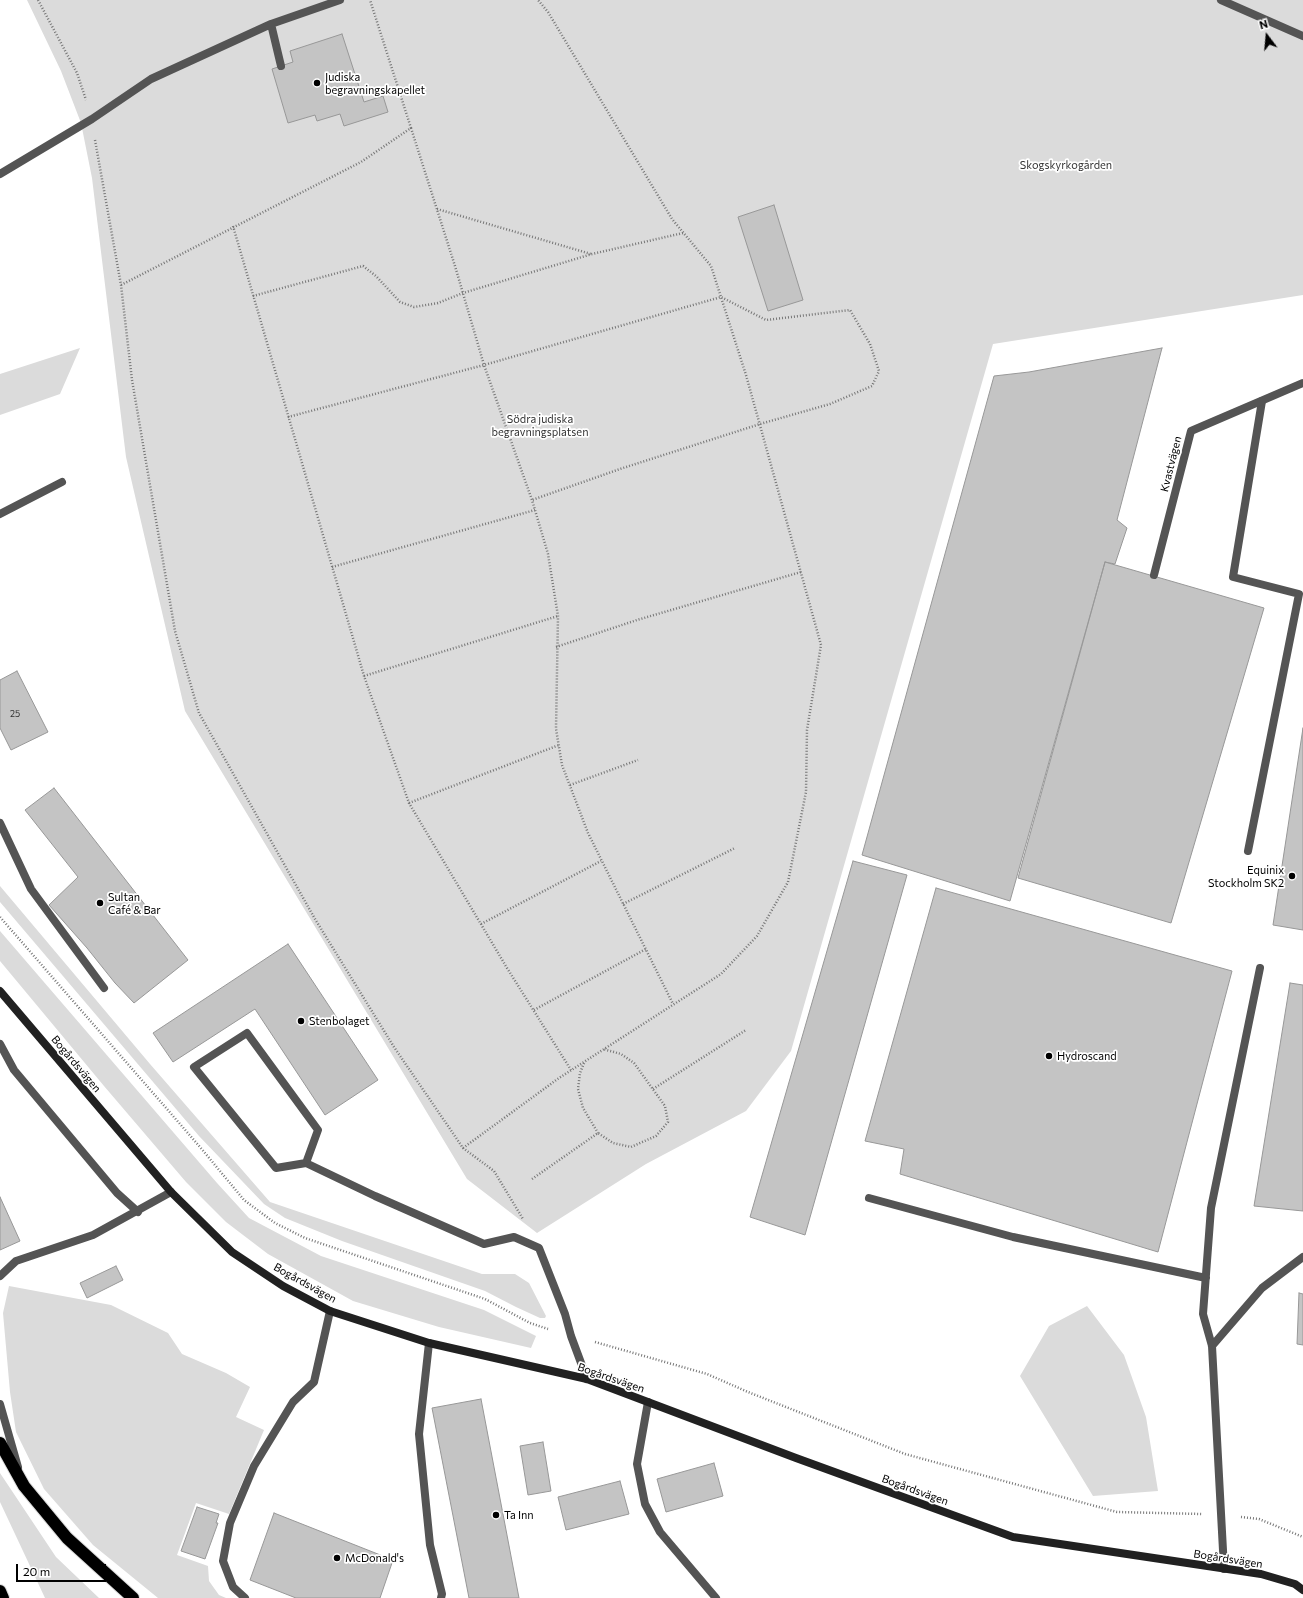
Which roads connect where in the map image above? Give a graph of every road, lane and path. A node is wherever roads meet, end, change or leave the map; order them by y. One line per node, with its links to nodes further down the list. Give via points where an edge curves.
1 (38, 0): 9 (path, via 77,73)
2 (340, 0): 6 (street)
3 (370, 0): 10 (path)
4 (538, 0): 14 (path, via 548,12 672,219)
5 (1221, 0): 7 (street)
6 (271, 24): 8 (street); 9 (street, via 151,79)
7 (1303, 36)
8 (281, 66)
9 (92, 119): 11 (street); 16 (path)
10 (411, 128): 12 (path); 13 (path, via 361,162)
11 (0, 174)
12 (437, 209): 15 (path); 17 (path)
13 (233, 226): 16 (path); 18 (path)
14 (683, 232): 15 (path); 19 (path, via 711,266)
15 (592, 254): 17 (path)
16 (121, 285): 59 (path, via 132,380 175,631 199,714 319,926 394,1047)
17 (463, 294): 18 (path, via 438,303 414,307 400,302 363,266); 20 (path)
18 (253, 296): 23 (path)
19 (721, 297): 20 (path); 24 (path); 24 (path, via 766,320 850,310 870,344 879,371 872,386 830,404)
20 (484, 365): 23 (path); 26 (path)
21 (1303, 383): 22 (street, Kvastvägen)
22 (1262, 401): 31 (street, Kvastvägen, via 1191,431); 41 (street, via 1233,577 1299,594)
23 (288, 417): 29 (path)
24 (760, 424): 26 (path); 30 (path)
25 (62, 482): 28 (street)
26 (532, 500): 27 (path)
27 (535, 510): 29 (path); 32 (path, via 548,554)
28 (0, 514)
29 (332, 567): 34 (path)
30 (801, 572): 33 (path, via 637,620); 50 (path, via 821,644 807,730 806,792 788,882 758,936 720,974)
31 (1154, 575)
32 (558, 616): 33 (path); 34 (path)
33 (556, 647): 35 (path)
34 (364, 676): 38 (path)
35 (558, 746): 37 (path); 38 (path)
36 (638, 760): 37 (path)
37 (570, 786): 42 (path)
38 (409, 803): 45 (path)
39 (0, 823): 48 (street, via 31,889)
40 (735, 848): 43 (path)
41 (1248, 851)
42 (602, 861): 43 (path); 45 (path)
43 (623, 904): 46 (path)
44 (0, 917): 70 (path, via 244,1200 275,1223 306,1238 485,1299 530,1323)
45 (481, 924): 51 (path)
46 (646, 949): 50 (path); 51 (path)
47 (1260, 968): 68 (street, via 1211,1208)
48 (104, 988)
49 (0, 991): 62 (street, Bogårdsvägen)
50 (673, 1004): 54 (path)
51 (534, 1010): 56 (path)
52 (746, 1030): 57 (path)
53 (0, 1044): 64 (street, via 14,1070 118,1193)
54 (603, 1049): 55 (path); 57 (path, via 621,1054 634,1063)
55 (584, 1062): 56 (path); 58 (path, via 578,1089 584,1108)
56 (571, 1070): 59 (path)
57 (653, 1089): 58 (path, via 665,1106 668,1122 656,1136 631,1147 613,1143)
58 (598, 1133): 61 (path)
59 (463, 1148): 65 (path, via 494,1171)
60 (306, 1163): 60 (street, via 318,1130 247,1033 194,1067 276,1168); 65 (street, via 484,1244 514,1236)
61 (532, 1179)
62 (172, 1192): 64 (street); 69 (street, Bogårdsvägen, via 232,1252 283,1286)
63 (869, 1198): 68 (street, via 1013,1237)
64 (138, 1212): 67 (street, via 93,1235 16,1261)
65 (539, 1248): 70 (street)
66 (1303, 1257): 72 (street, via 1262,1288)
67 (0, 1276)
68 (1206, 1278): 72 (street, via 1203,1314)
69 (330, 1311): 71 (street, Bogårdsvägen); 85 (street, via 314,1382 293,1402 254,1466 230,1523 223,1561 233,1588)
70 (571, 1336): 73 (street); 78 (path, via 707,1374 905,1454 996,1479 1117,1512)
71 (429, 1343): 73 (street, Bogårdsvägen); 86 (street, via 419,1434 430,1544)
72 (1212, 1346): 78 (street)
73 (587, 1379): 74 (street, Bogårdsvägen)
74 (648, 1402): 80 (street, Bogårdsvägen, via 1013,1537); 87 (street, via 637,1464 645,1504 660,1532)
75 (0, 1404): 77 (street)
76 (0, 1443): 77 (highway)
77 (24, 1486): 84 (highway, via 67,1538)
78 (1220, 1514): 79 (path, via 1259,1519); 80 (street)
79 (1303, 1538)
80 (1224, 1569): 81 (street, Bogårdsvägen, via 1261,1574 1295,1584)
81 (1303, 1590)
82 (0, 1591): 83 (highway)
83 (3, 1598)
84 (133, 1598)
85 (245, 1598)
86 (441, 1598)
87 (716, 1598)

